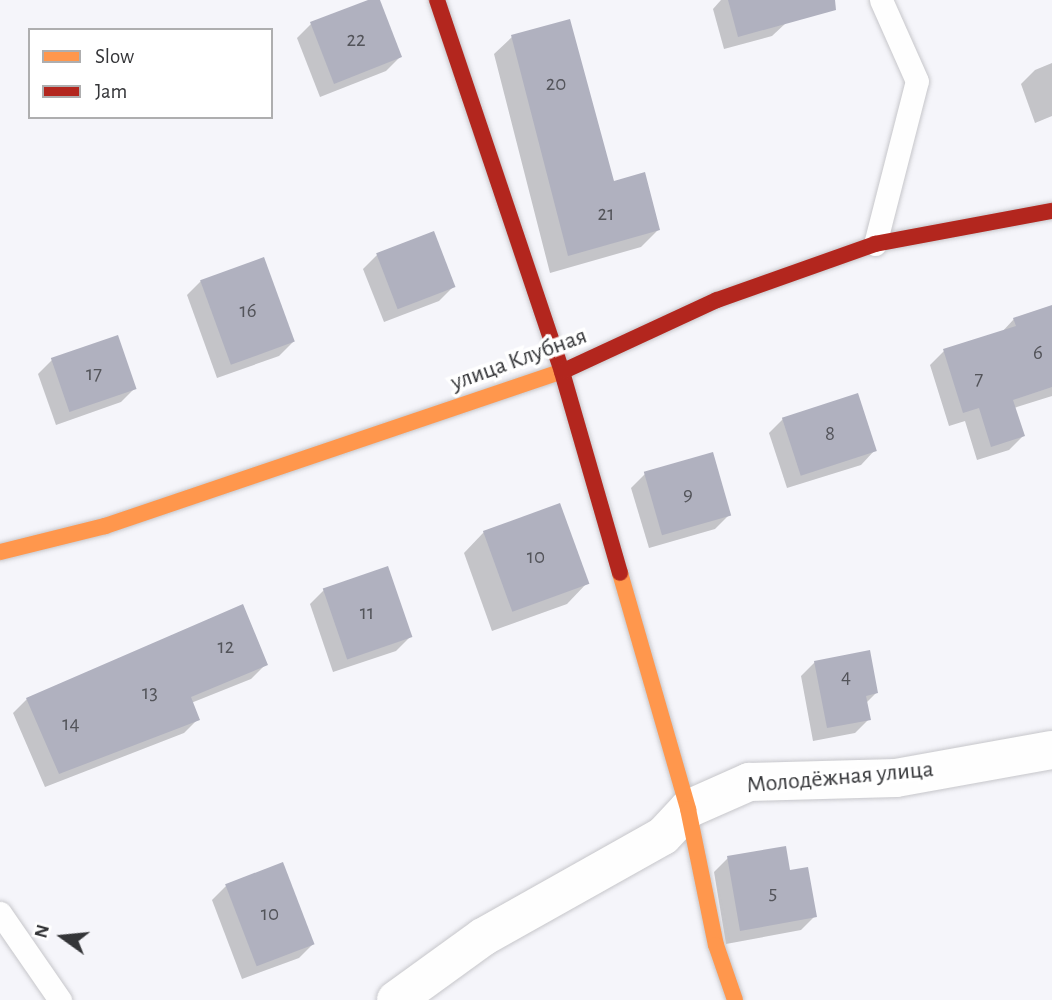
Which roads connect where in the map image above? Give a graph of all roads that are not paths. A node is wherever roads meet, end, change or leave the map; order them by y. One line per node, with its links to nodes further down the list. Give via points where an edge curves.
1 (437, 0): 5 (street)
2 (881, 0): 4 (lane, via 917,81)
3 (1052, 211): 4 (street, улица Клубная)
4 (875, 244): 5 (street, улица Клубная, via 717,300)
5 (562, 372): 6 (street, улица Клубная, via 105,526); 8 (street)
6 (0, 552)
7 (1052, 750): 8 (street, Молодёжная улица, via 896,778 749,782)
8 (688, 809): 11 (street, Молодёжная улица, via 663,836 483,937); 12 (street, via 716,945)
9 (0, 913): 10 (lane)
10 (60, 1000)
11 (396, 1000)
12 (735, 1000)

